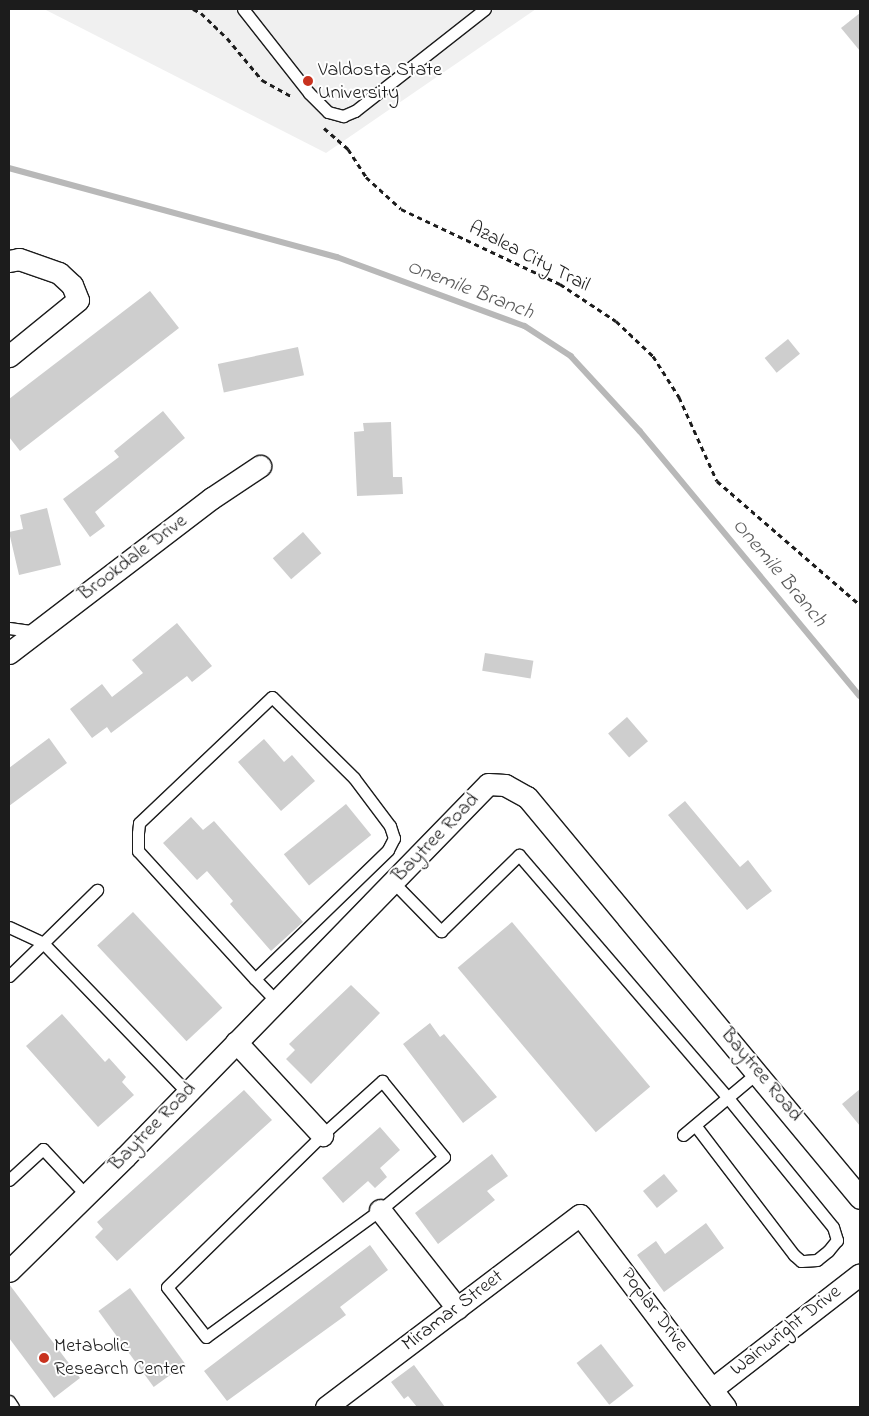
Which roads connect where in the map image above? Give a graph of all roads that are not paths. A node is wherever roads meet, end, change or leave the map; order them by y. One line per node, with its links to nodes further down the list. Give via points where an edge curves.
1 (243, 9): 2 (lane, via 310,93 328,112 343,116 355,111)
2 (485, 9)
3 (9, 261): 4 (street, via 19,259 58,273 72,285 78,300)
4 (9, 356)
5 (260, 466): 7 (street, Brookdale Drive, via 212,498)
6 (9, 628): 7 (lane)
7 (36, 632): 8 (street, Brookdale Drive)
8 (9, 653)
9 (393, 882): 15 (street, Baytree Road); 17 (street, Baytree Road, via 488,784 505,785 527,796); 19 (lane, via 441,931 519,855)
10 (97, 890): 12 (lane)
11 (9, 927): 12 (lane)
12 (42, 943): 13 (lane); 18 (lane)
13 (9, 976)
14 (255, 979): 14 (lane, via 388,850 394,838 385,818 354,778 272,697 139,823 138,833 138,850); 15 (lane)
15 (276, 1002): 16 (street, Baytree Road)
16 (236, 1042): 18 (street, Baytree Road); 21 (street)
17 (758, 1072): 19 (lane); 25 (street, Baytree Road)
18 (187, 1092): 24 (street, Baytree Road)
19 (728, 1098): 20 (lane); 20 (lane, via 833,1228 837,1240 817,1260 801,1261 794,1255)
20 (695, 1125): 22 (lane)
21 (322, 1135): 26 (lane, via 382,1081 444,1157); 26 (lane, via 167,1287 206,1337)
22 (683, 1135)
23 (9, 1180): 24 (lane, via 43,1148)
24 (86, 1195): 28 (street, Baytree Road)
25 (860, 1198)
26 (380, 1210): 30 (street)
27 (580, 1215): 30 (street, Miramar Street); 31 (street, Poplar Drive)
28 (9, 1270)
29 (860, 1274): 31 (street, Wainwright Drive)
30 (457, 1308): 34 (street, Miramar Street)
31 (712, 1389): 35 (street, Poplar Drive)
32 (9, 1401): 33 (lane)
33 (13, 1407)
34 (326, 1407)
35 (725, 1407)

